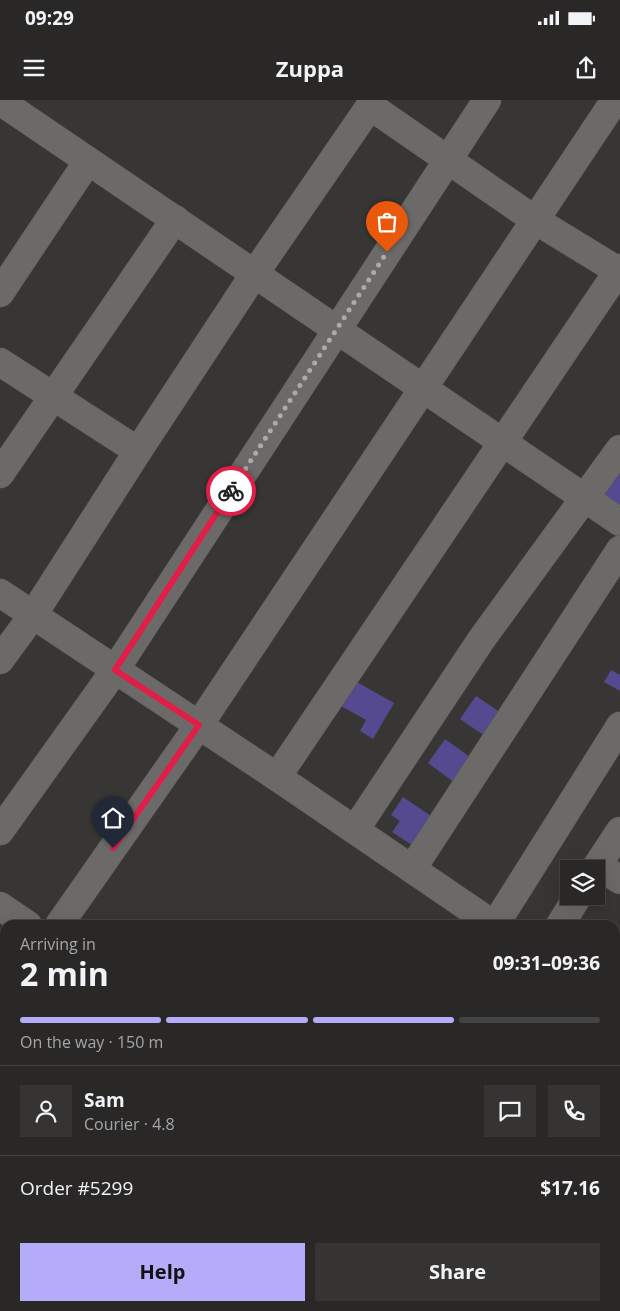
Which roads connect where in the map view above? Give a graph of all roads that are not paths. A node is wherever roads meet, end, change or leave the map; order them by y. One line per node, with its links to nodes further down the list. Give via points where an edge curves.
1 (486, 100): 5 (street)
2 (614, 100): 8 (street)
3 (372, 103): 5 (street); 10 (street)
4 (2, 106): 6 (street)
5 (448, 160): 8 (street); 12 (street)
6 (88, 161): 7 (street); 11 (street)
7 (175, 219): 10 (street); 15 (street)
8 (535, 220): 9 (street); 14 (street)
9 (619, 271): 16 (street)
10 (255, 273): 12 (street); 18 (street)
11 (0, 293)
12 (336, 330): 14 (street); 26 (street)
13 (0, 362): 15 (street)
14 (423, 388): 16 (street); 27 (street)
15 (53, 396): 18 (street); 19 (street)
16 (502, 442): 20 (street); 29 (street)
17 (620, 449): 20 (street)
18 (138, 451): 24 (street)
19 (0, 474)
20 (584, 498): 21 (street); 30 (street, via 482,640)
21 (620, 522)
22 (620, 550): 34 (street)
23 (0, 593): 24 (street)
24 (33, 615): 25 (street); 26 (street)
25 (0, 660)
26 (115, 670): 27 (street); 31 (street)
27 (199, 725): 29 (street); 40 (street)
28 (620, 726): 42 (street)
29 (276, 777): 30 (street)
30 (355, 830): 34 (street)
31 (0, 831)
32 (620, 831): 33 (street)
33 (601, 860)
34 (412, 869): 41 (street)
35 (605, 872): 36 (street)
36 (620, 880)
37 (572, 905): 43 (street)
38 (0, 906): 39 (street)
39 (21, 920)
40 (62, 920)
41 (488, 920)
42 (498, 920)
43 (563, 920)

